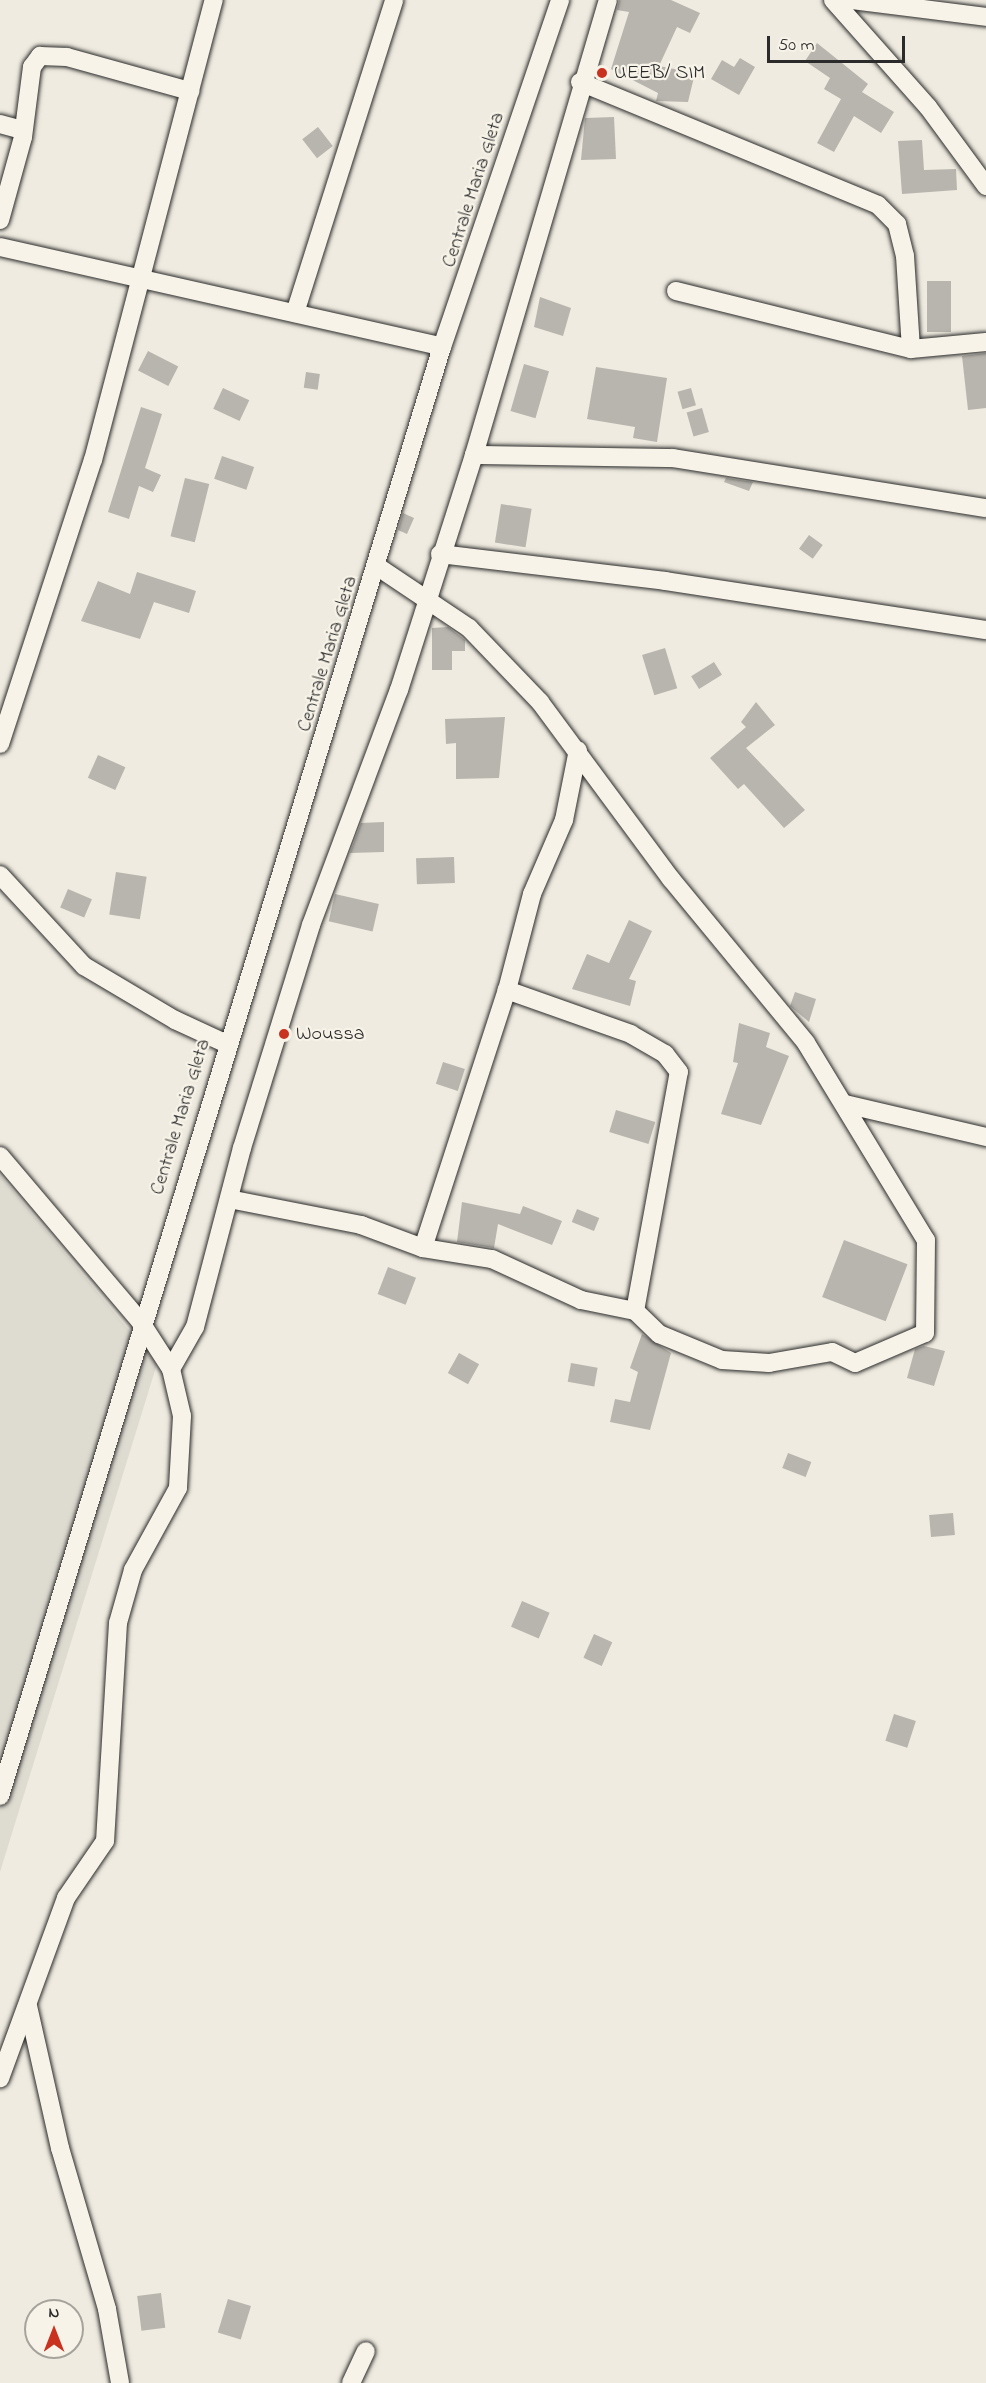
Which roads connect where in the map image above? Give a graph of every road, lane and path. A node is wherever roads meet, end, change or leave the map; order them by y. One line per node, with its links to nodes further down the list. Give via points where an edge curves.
1 (214, 0): 9 (street)
2 (394, 0): 17 (street)
3 (560, 0): 19 (street, Centrale Maria Gleta, via 476,259)
4 (608, 0): 8 (street)
5 (834, 0): 12 (street, via 928,108)
6 (852, 0): 7 (street)
7 (986, 17)
8 (580, 82): 20 (street, via 878,205 897,224 905,256); 21 (street)
9 (190, 91): 11 (street, via 67,57 40,56 32,67); 15 (street)
10 (0, 124): 11 (street)
11 (22, 130): 13 (street)
12 (986, 186)
13 (0, 220)
14 (0, 247): 15 (street)
15 (141, 278): 17 (street); 27 (street, via 93,460)
16 (676, 291): 20 (street)
17 (295, 313): 19 (street)
18 (986, 342): 20 (street)
19 (442, 347): 24 (street, Centrale Maria Gleta)
20 (911, 349)
21 (474, 455): 22 (street, via 663,457); 23 (street)
22 (986, 507)
23 (440, 554): 25 (street); 26 (street, via 665,580)
24 (378, 567): 25 (street); 31 (street, Centrale Maria Gleta)
25 (426, 597): 28 (street, via 504,660); 35 (street, via 399,690 311,925)
26 (986, 630)
27 (0, 744)
28 (578, 750): 30 (street, via 564,820 532,894); 32 (street, via 671,879 806,1043)
29 (0, 875): 31 (street, via 84,966 175,1020)
30 (507, 990): 36 (street); 37 (street, via 631,1034 665,1054 679,1072)
31 (227, 1044): 38 (street, Centrale Maria Gleta)
32 (845, 1104): 33 (street); 37 (street, via 926,1240 925,1333 855,1363 821,1352 746,1364 666,1337)
33 (986, 1137)
34 (0, 1156): 38 (street)
35 (229, 1199): 36 (street, via 361,1225); 39 (street, via 195,1327)
36 (423, 1248): 37 (street, via 492,1259 581,1300)
37 (635, 1311)
38 (140, 1321): 39 (street); 40 (street, Centrale Maria Gleta)
39 (171, 1369): 41 (street, via 182,1416 178,1488 144,1546 123,1599 108,1832 66,1898)
40 (0, 1796)
41 (28, 2006): 42 (street); 44 (street, via 60,2148 107,2309)
42 (0, 2078)
43 (366, 2351): 45 (street)
44 (120, 2383)
45 (351, 2383)

